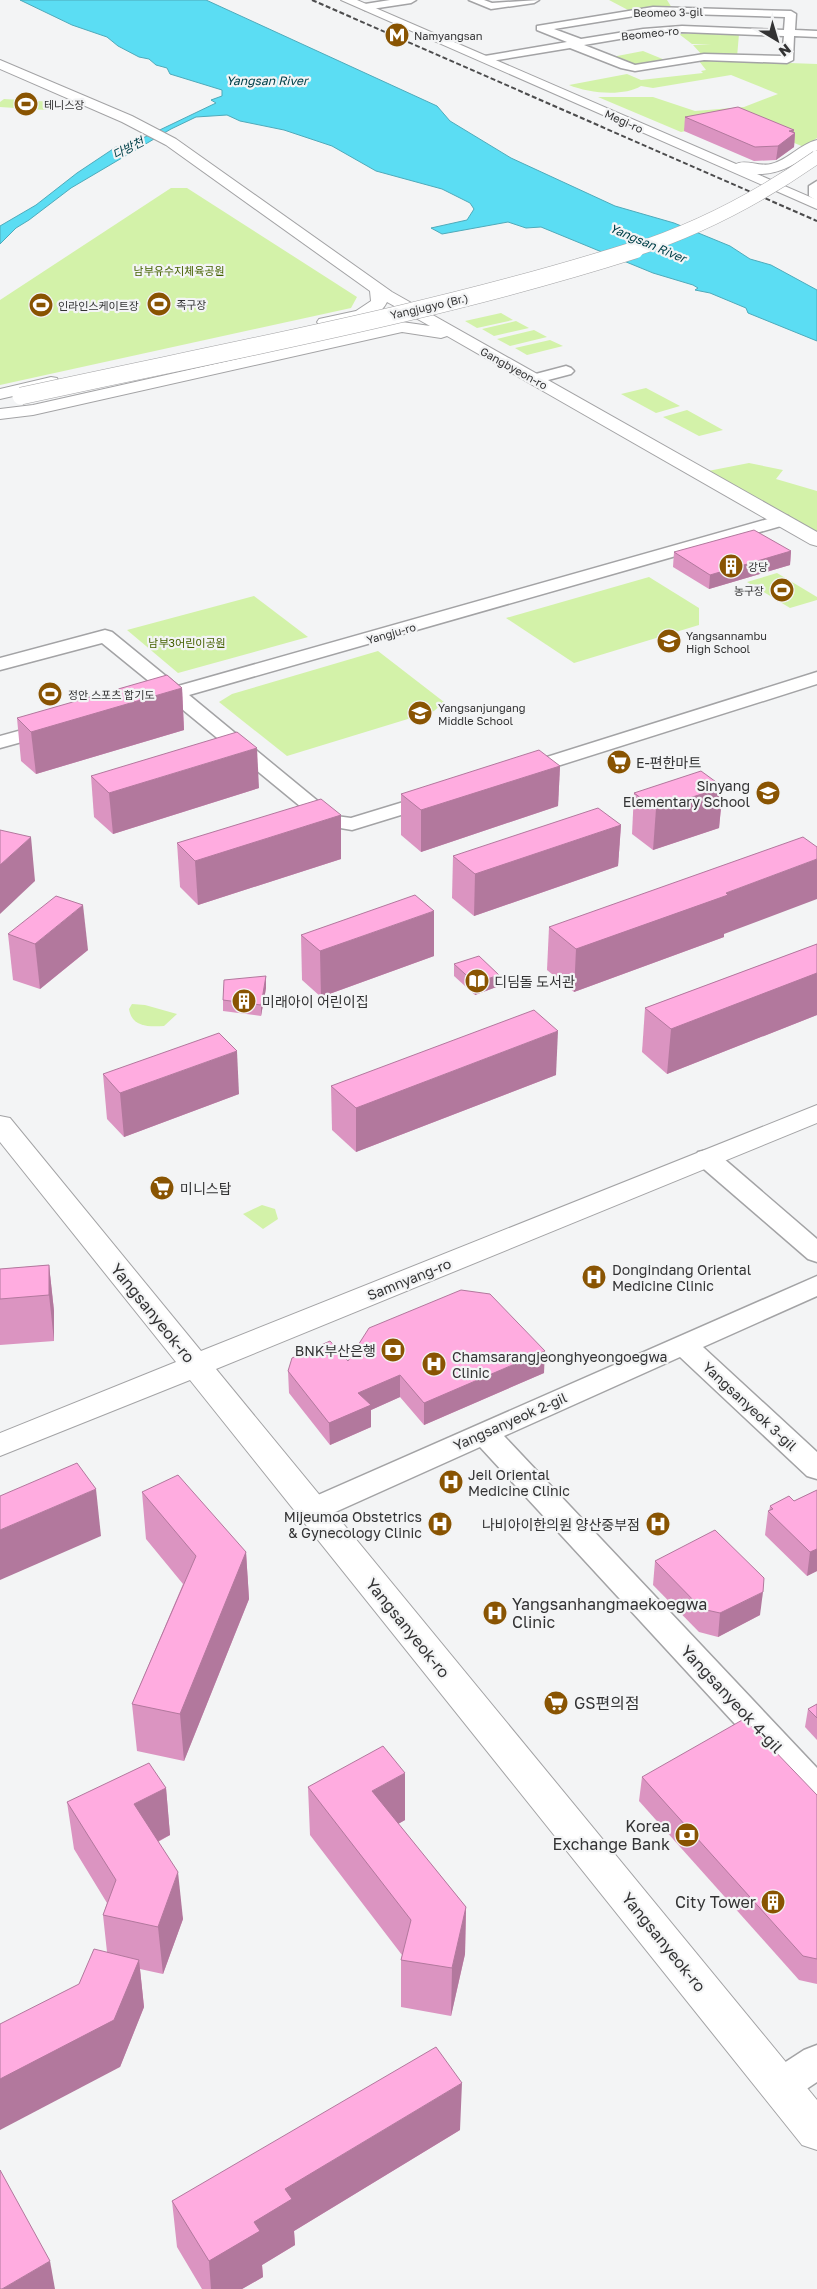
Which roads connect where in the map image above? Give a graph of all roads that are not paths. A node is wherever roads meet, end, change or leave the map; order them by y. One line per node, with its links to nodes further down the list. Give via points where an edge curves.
1 (347, 0): 5 (street, Megi-ro)
2 (411, 0): 5 (street)
3 (474, 0): 4 (street, via 491,6)
4 (534, 0)
5 (365, 8): 9 (street, Megi-ro)
6 (789, 33): 7 (street, Beomeo-ro); 8 (street, Beomeo-ro, via 682,29); 8 (street, via 787,60 704,57 635,68); 8 (street, Beomeo 3-gil, via 791,14 674,10 634,12 541,28)
7 (817, 34)
8 (576, 44): 9 (street, Beomeo-ro)
9 (485, 59): 11 (street, Megi-ro)
10 (0, 64): 18 (street, Gangbyeon-ro, via 150,130 223,178)
11 (563, 94): 12 (street, via 630,117 750,169 767,171 784,166); 17 (street, Megi-ro)
12 (817, 144)
13 (817, 157): 23 (street, Yangjugyo (Br.), bridge, via 779,184 711,220 634,250 530,282)
14 (817, 175): 23 (street, Yangjugyo (Br.), via 799,188 728,224 654,254 546,288 404,322)
15 (817, 185): 16 (street)
16 (817, 197)
17 (817, 205)
18 (378, 290): 19 (street, Gangbyeon-ro); 22 (street, via 379,302 361,315)
19 (458, 337): 21 (street, Gangbyeon-ro); 25 (street, via 426,329 402,328 33,410)
20 (566, 371): 21 (street)
21 (533, 379): 26 (street, Gangbyeon-ro)
22 (0, 394)
23 (26, 400): 24 (street); 25 (street)
24 (0, 401)
25 (0, 413)
26 (782, 520): 27 (street, Gangbyeon-ro); 30 (street, Yangju-ro)
27 (817, 540)
28 (0, 664): 30 (street, via 105,636)
29 (817, 678): 34 (street)
30 (174, 694): 31 (street, Yangju-ro); 35 (street, via 330,821 352,824)
31 (142, 702)
32 (66, 724): 33 (street)
33 (0, 742)
34 (503, 777)
35 (456, 792)
36 (817, 1113): 38 (street, Samnyang-ro)
37 (0, 1124): 43 (street, Yangsanyeok-ro)
38 (803, 1124): 39 (street, Samnyang-ro)
39 (707, 1158): 40 (street); 43 (street, Samnyang-ro)
40 (817, 1253)
41 (817, 1285): 42 (street, Yangsanyeok 2-gil)
42 (683, 1344): 44 (street, Yangsanyeok 2-gil); 46 (street, Yangsanyeok 3-gil)
43 (196, 1366): 45 (street, Samnyang-ro); 47 (street, Yangsanyeok-ro)
44 (484, 1433): 47 (street, Yangsanyeok 2-gil); 48 (street, Yangsanyeok 4-gil)
45 (0, 1445)
46 (817, 1469)
47 (312, 1510): 50 (street, Yangsanyeok-ro)
48 (817, 1790)
49 (817, 2062): 50 (street)
50 (780, 2086): 51 (street, Yangsanyeok-ro)
51 (817, 2131)

